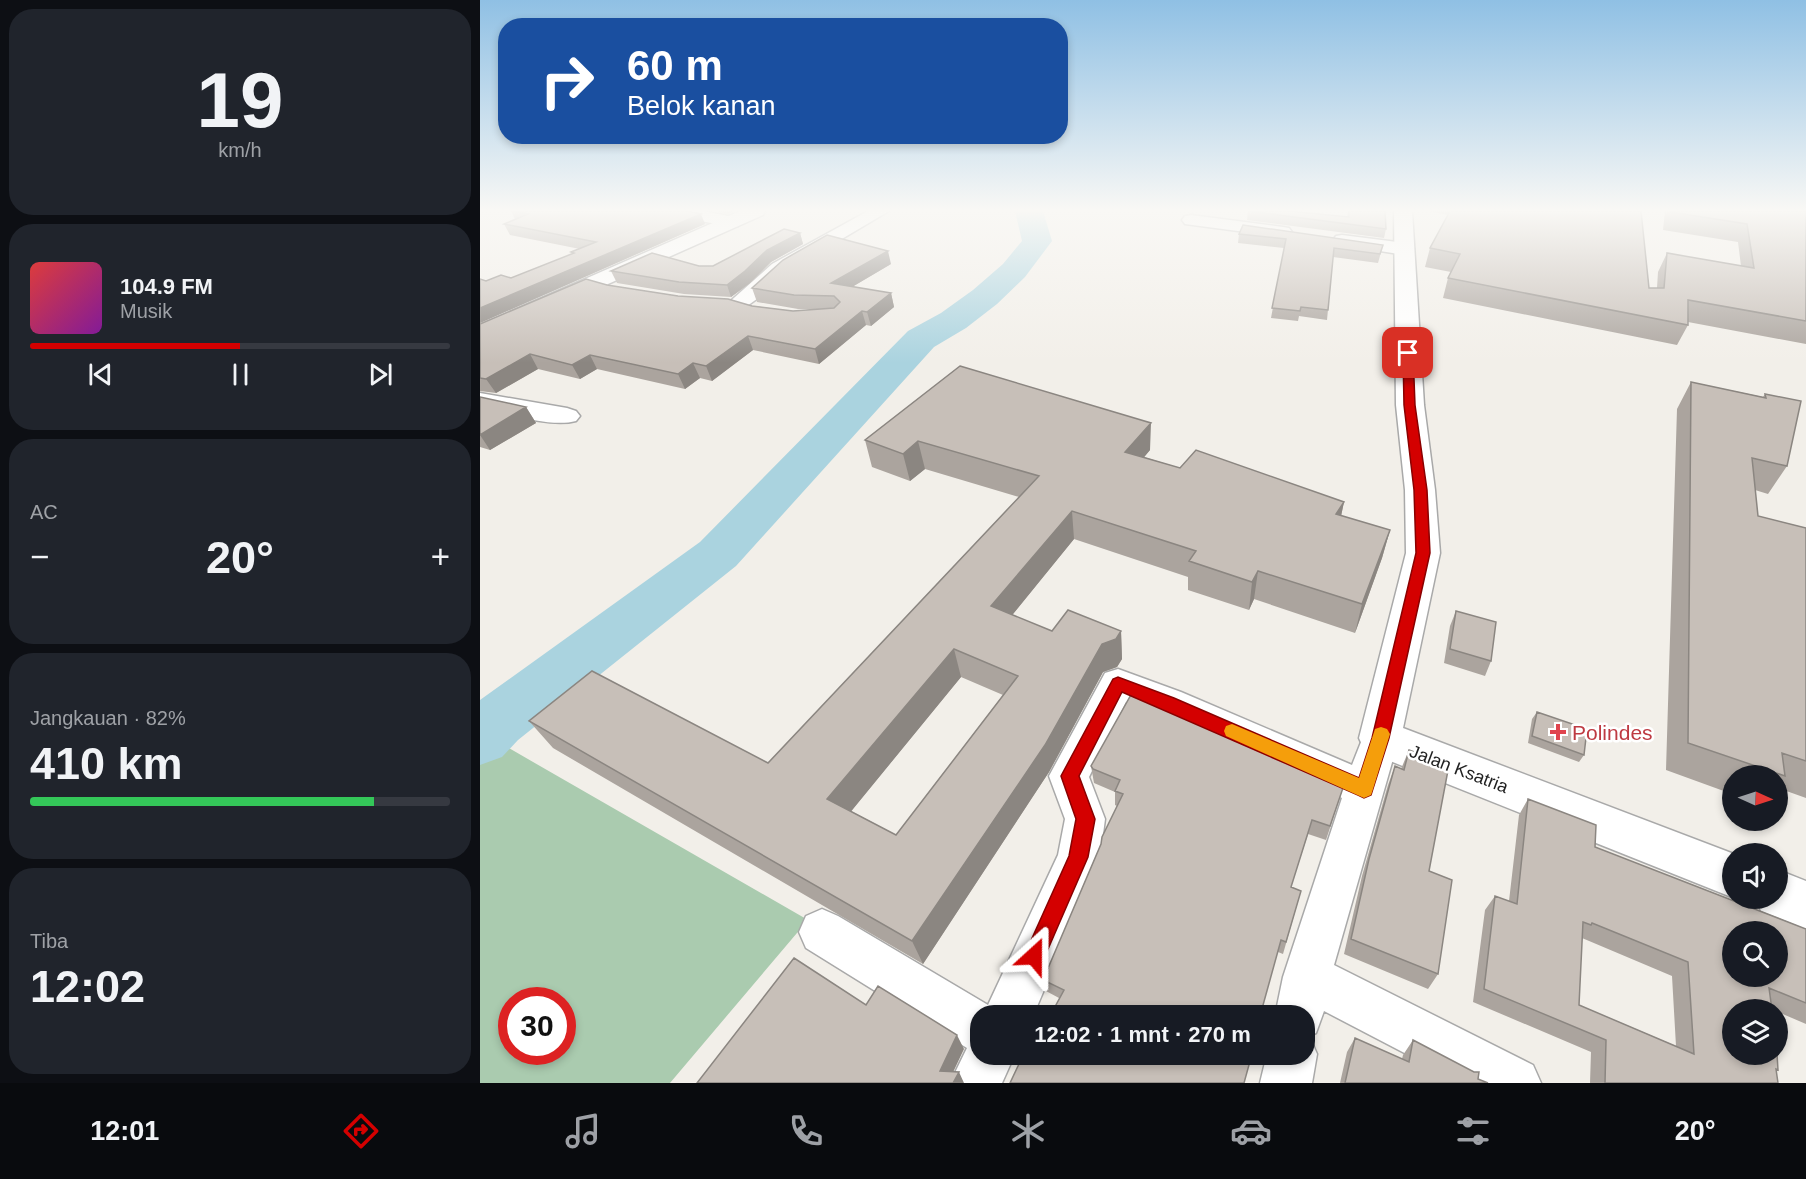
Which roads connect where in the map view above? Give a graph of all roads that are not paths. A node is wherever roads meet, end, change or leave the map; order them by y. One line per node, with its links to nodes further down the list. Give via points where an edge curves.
1 (642, 262): 4 (street)
2 (791, 262): 6 (street, via 758,289 726,305)
3 (1405, 262): 10 (street, via 1410,405 1423,553)
4 (591, 284): 5 (street); 7 (street)
5 (624, 293)
6 (757, 312)
7 (480, 334)
8 (480, 400): 9 (street)
9 (567, 416)
10 (1380, 738): 11 (street); 12 (street, Jalan Ksatria)
11 (1364, 789): 16 (street); 17 (street, via 1118,683 1070,776 1085,819 1079,857)
12 (1722, 872)
13 (1788, 898): 14 (street)
14 (1806, 905)
15 (822, 932): 18 (street)
16 (1303, 996): 23 (street)
17 (1013, 1005)
18 (970, 1022)
19 (985, 1065): 21 (street)
20 (1290, 1065): 22 (street)
21 (976, 1083)
22 (1286, 1083)
23 (1515, 1083)

